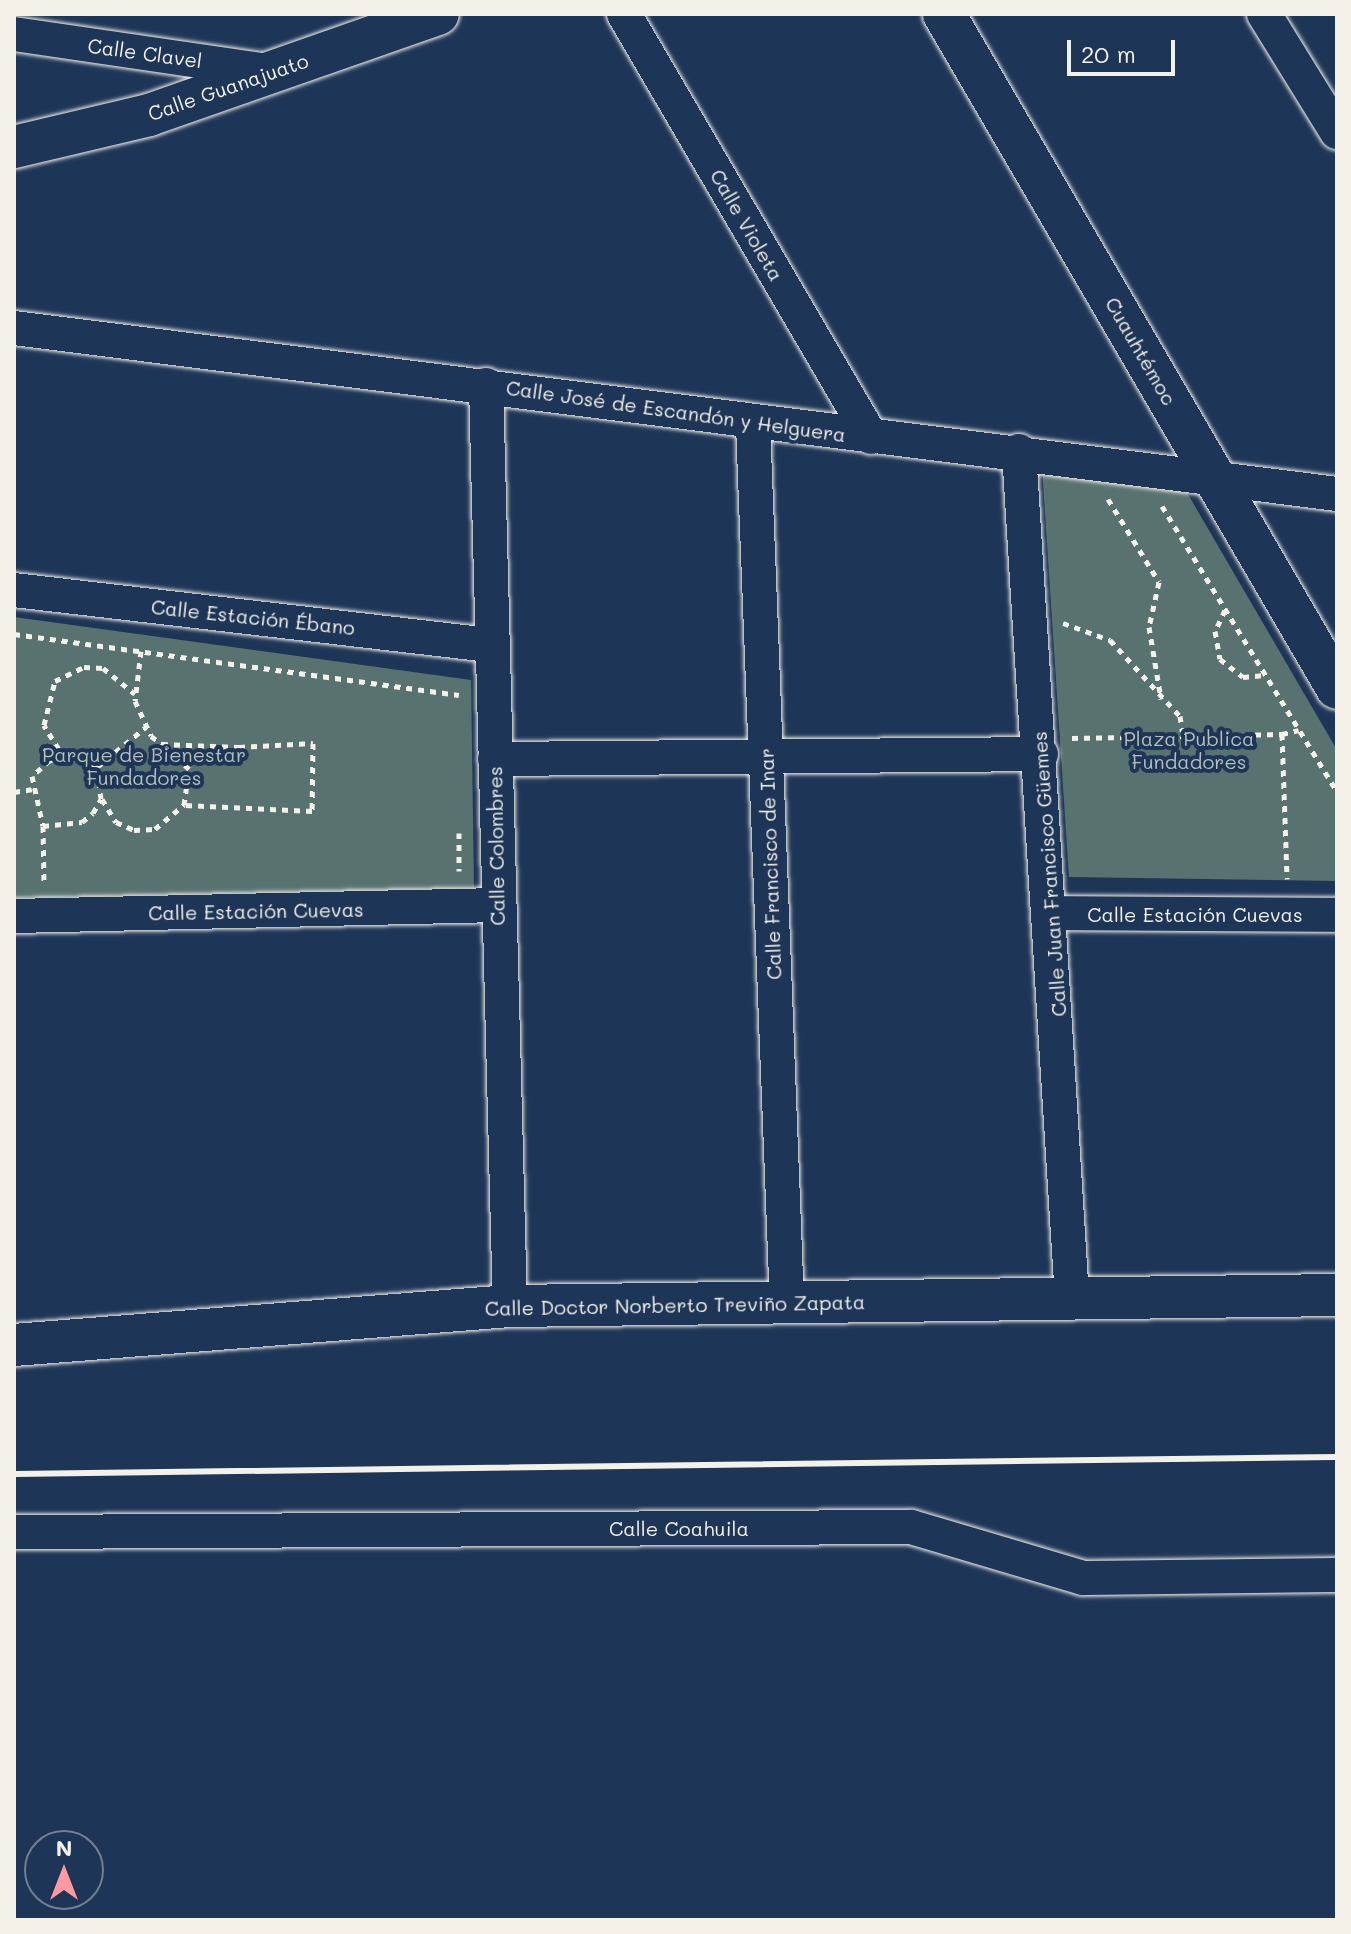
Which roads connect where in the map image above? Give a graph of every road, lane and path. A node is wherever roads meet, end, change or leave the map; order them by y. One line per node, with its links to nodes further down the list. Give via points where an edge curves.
1 (436, 14): 6 (street, Calle Guanajuato)
2 (624, 14): 13 (street, Calle Violeta)
3 (944, 14): 15 (street, Cuauhtémoc)
4 (1264, 14): 7 (street)
5 (14, 34): 6 (street, Calle Clavel)
6 (276, 72): 9 (street, Calle Guanajuato, via 149,115)
7 (1324, 94): 8 (street)
8 (1337, 132)
9 (14, 147)
10 (14, 328): 11 (street, Calle José de Escandón y Helguera)
11 (486, 385): 12 (street, Calle José de Escandón y Helguera); 25 (street, Calle Colombres)
12 (753, 424): 13 (street, Calle José de Escandón y Helguera); 39 (street, Calle Francisco de Inar)
13 (871, 437): 14 (street, Calle José de Escandón y Helguera)
14 (1019, 451): 15 (street, Calle José de Escandón y Helguera); 38 (street, Calle Juan Francisco Güemes)
15 (1213, 474): 17 (street, Calle José de Escandón y Helguera); 28 (street, Cuauhtémoc)
16 (1114, 488): 30 (path, via 1101,488 1159,582 1149,627)
17 (1337, 494)
18 (1159, 501): 21 (path)
19 (14, 590): 25 (street, Calle Estación Ébano)
20 (1062, 608): 22 (path)
21 (1225, 610): 27 (path); 27 (path, via 1215,631 1220,659 1243,677)
22 (1063, 623): 24 (path); 30 (path, via 1110,640)
23 (14, 634): 26 (path)
24 (1063, 638)
25 (493, 645): 41 (street, Calle Colombres)
26 (141, 651): 29 (path); 31 (path, via 459,694)
27 (1265, 675): 34 (path)
28 (1337, 688)
29 (136, 694): 33 (path); 40 (path, via 103,668 84,667 55,681 44,725)
30 (1161, 700): 36 (path, via 1180,716)
31 (459, 709)
32 (1065, 723): 38 (path)
33 (146, 727): 37 (path); 42 (path)
34 (1299, 730): 35 (path); 45 (path)
35 (1282, 734): 36 (path); 50 (path)
36 (1183, 736): 38 (path)
37 (162, 744): 47 (path, via 189,769); 47 (path, via 313,743 312,811)
38 (1057, 748): 39 (street); 54 (street, Calle Juan Francisco Güemes)
39 (766, 755): 41 (street); 59 (street, Calle Francisco de Inar)
40 (65, 759): 42 (path); 43 (path, via 50,760 32,776)
41 (495, 759): 53 (street, Calle Colombres)
42 (97, 767): 46 (path)
43 (32, 789): 44 (path); 46 (path, via 43,826 82,822)
44 (14, 792)
45 (1337, 792)
46 (101, 799): 47 (path, via 116,822 134,830 155,829)
47 (184, 805)
48 (459, 819): 52 (path)
49 (1272, 879): 50 (path)
50 (1287, 879): 51 (path)
51 (1300, 879)
52 (459, 882)
53 (497, 905): 56 (street, Calle Estación Cuevas); 60 (street, Calle Colombres)
54 (1053, 913): 55 (street, Calle Estación Cuevas); 58 (street, Calle Juan Francisco Güemes)
55 (1337, 915)
56 (14, 916)
57 (1337, 1295): 58 (street, Calle Doctor Norberto Treviño Zapata)
58 (1072, 1297): 59 (street, Calle Doctor Norberto Treviño Zapata)
59 (787, 1304): 60 (street, Calle Doctor Norberto Treviño Zapata)
60 (510, 1306): 61 (street, Calle Doctor Norberto Treviño Zapata)
61 (14, 1345)
62 (14, 1532): 63 (street, Calle Coahuila, via 911,1527 1083,1578)
63 (1337, 1575)

